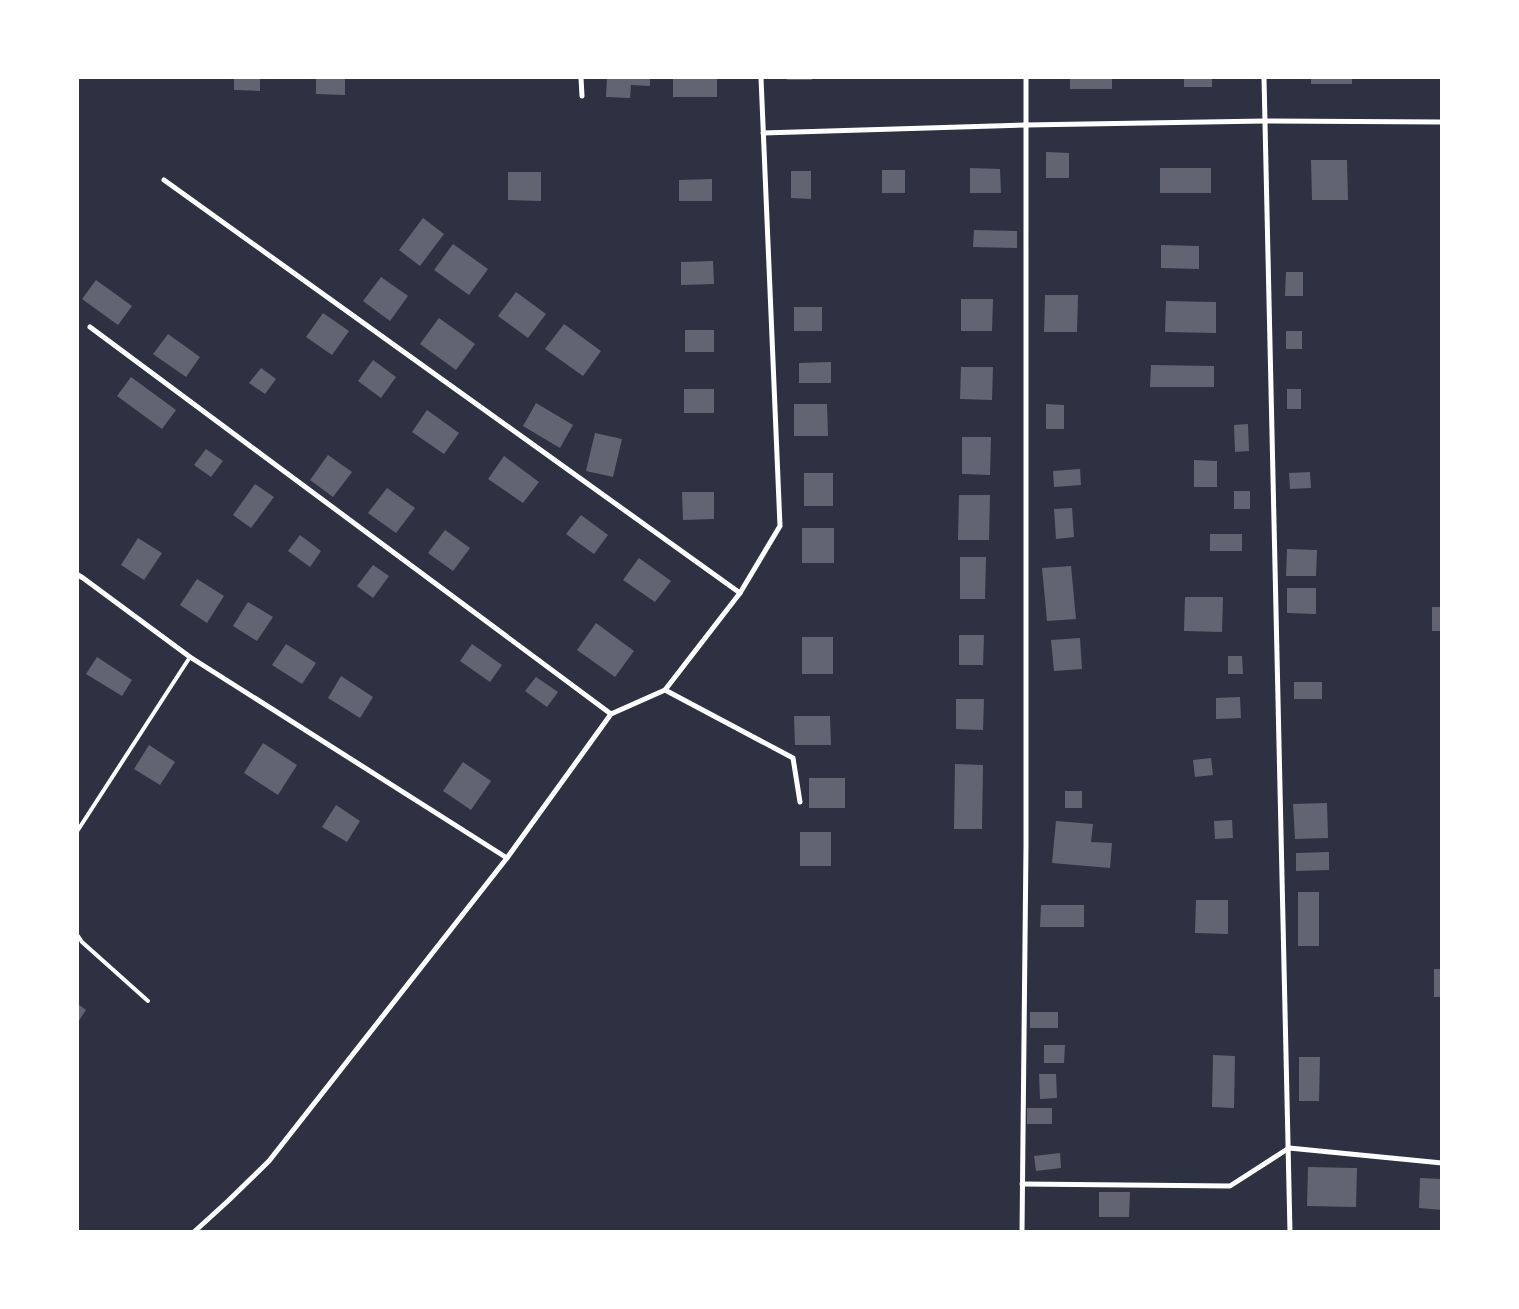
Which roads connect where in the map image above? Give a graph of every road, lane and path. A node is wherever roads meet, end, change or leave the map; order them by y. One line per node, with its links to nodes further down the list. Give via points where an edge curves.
1 (581, 78): 5 (street)
2 (761, 78): 9 (street)
3 (1026, 78): 8 (street)
4 (1264, 78): 6 (street)
5 (582, 96)
6 (1264, 121): 7 (street); 8 (street); 22 (street)
7 (1442, 122)
8 (1026, 124): 9 (street); 24 (street, via 1026,856)
9 (763, 133): 13 (street, via 780,526)
10 (164, 180): 13 (street)
11 (90, 327): 16 (street)
12 (78, 575): 14 (street)
13 (740, 594): 15 (street)
14 (190, 657): 18 (lane); 19 (street)
15 (665, 690): 16 (street); 17 (street, via 793,758)
16 (611, 714): 19 (street)
17 (800, 802)
18 (78, 830)
19 (507, 858): 25 (street, via 270,1161)
20 (78, 936): 21 (lane)
21 (148, 1001)
22 (1289, 1148): 23 (street); 24 (street, via 1230,1186); 27 (street)
23 (1442, 1163)
24 (1022, 1184): 26 (street)
25 (194, 1232)
26 (1022, 1232)
27 (1290, 1232)

